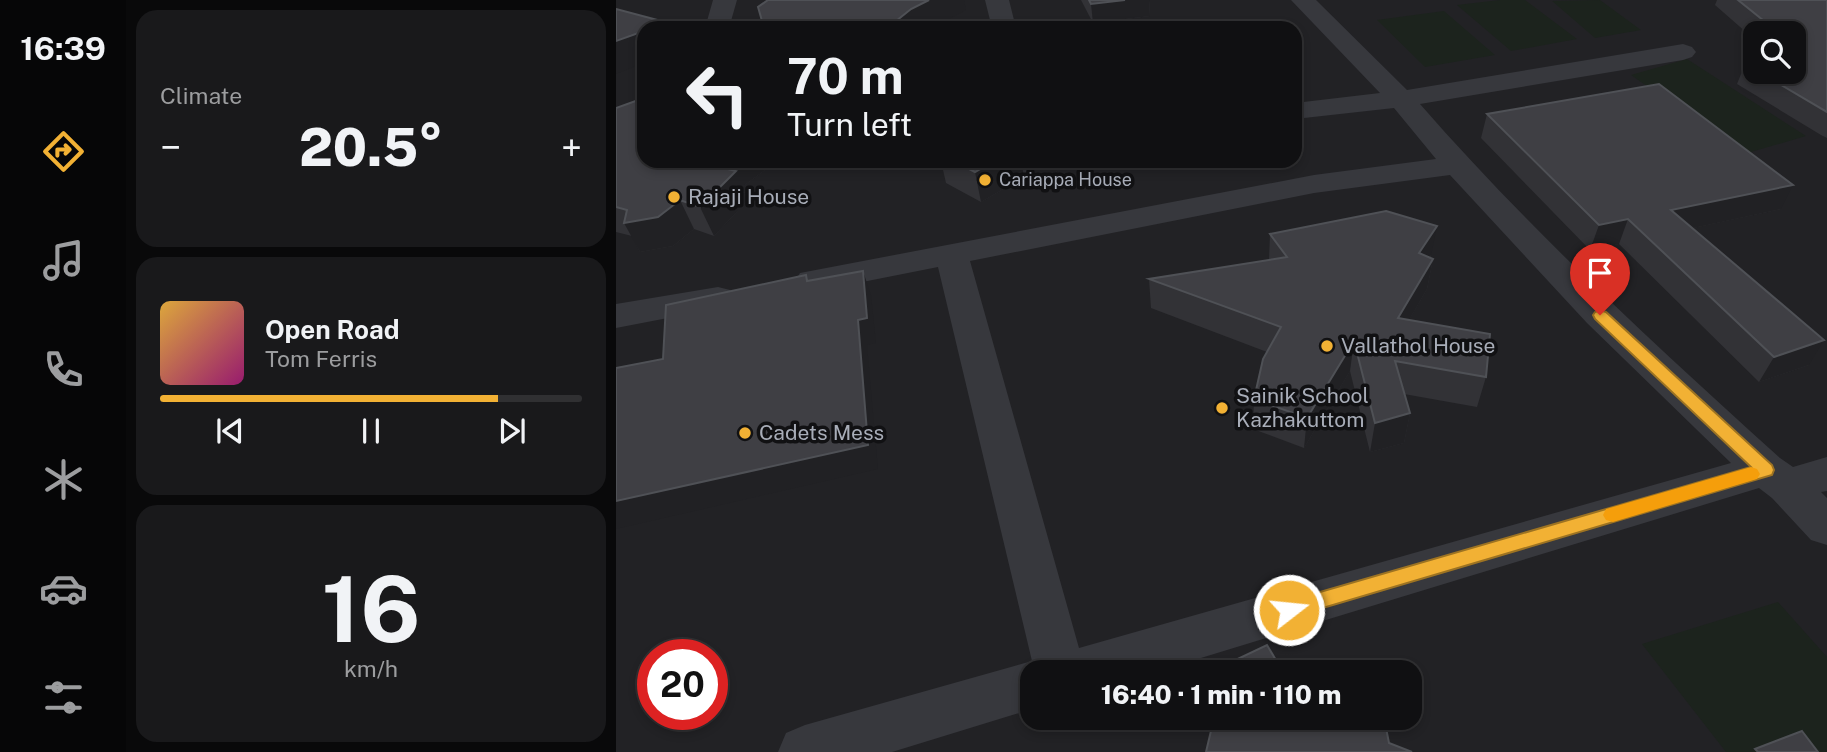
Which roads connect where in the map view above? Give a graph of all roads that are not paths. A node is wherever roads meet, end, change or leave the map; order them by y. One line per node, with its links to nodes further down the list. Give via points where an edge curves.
1 (725, 0): 4 (lane)
2 (997, 0): 5 (lane)
3 (1303, 0): 7 (lane)
4 (719, 21)
5 (1002, 21)
6 (1683, 52): 7 (lane)
7 (1401, 99): 8 (lane); 9 (lane)
8 (1302, 110)
9 (1457, 164): 10 (lane, via 1314,184); 14 (lane, via 1600,315)
10 (952, 255): 11 (lane); 16 (lane)
11 (789, 286)
12 (748, 293): 13 (lane)
13 (616, 316)
14 (1793, 477): 15 (lane); 17 (lane)
15 (1827, 527)
16 (1057, 660)
17 (1122, 660)
18 (1020, 690): 19 (lane)
19 (911, 737): 20 (lane)
20 (806, 752)

